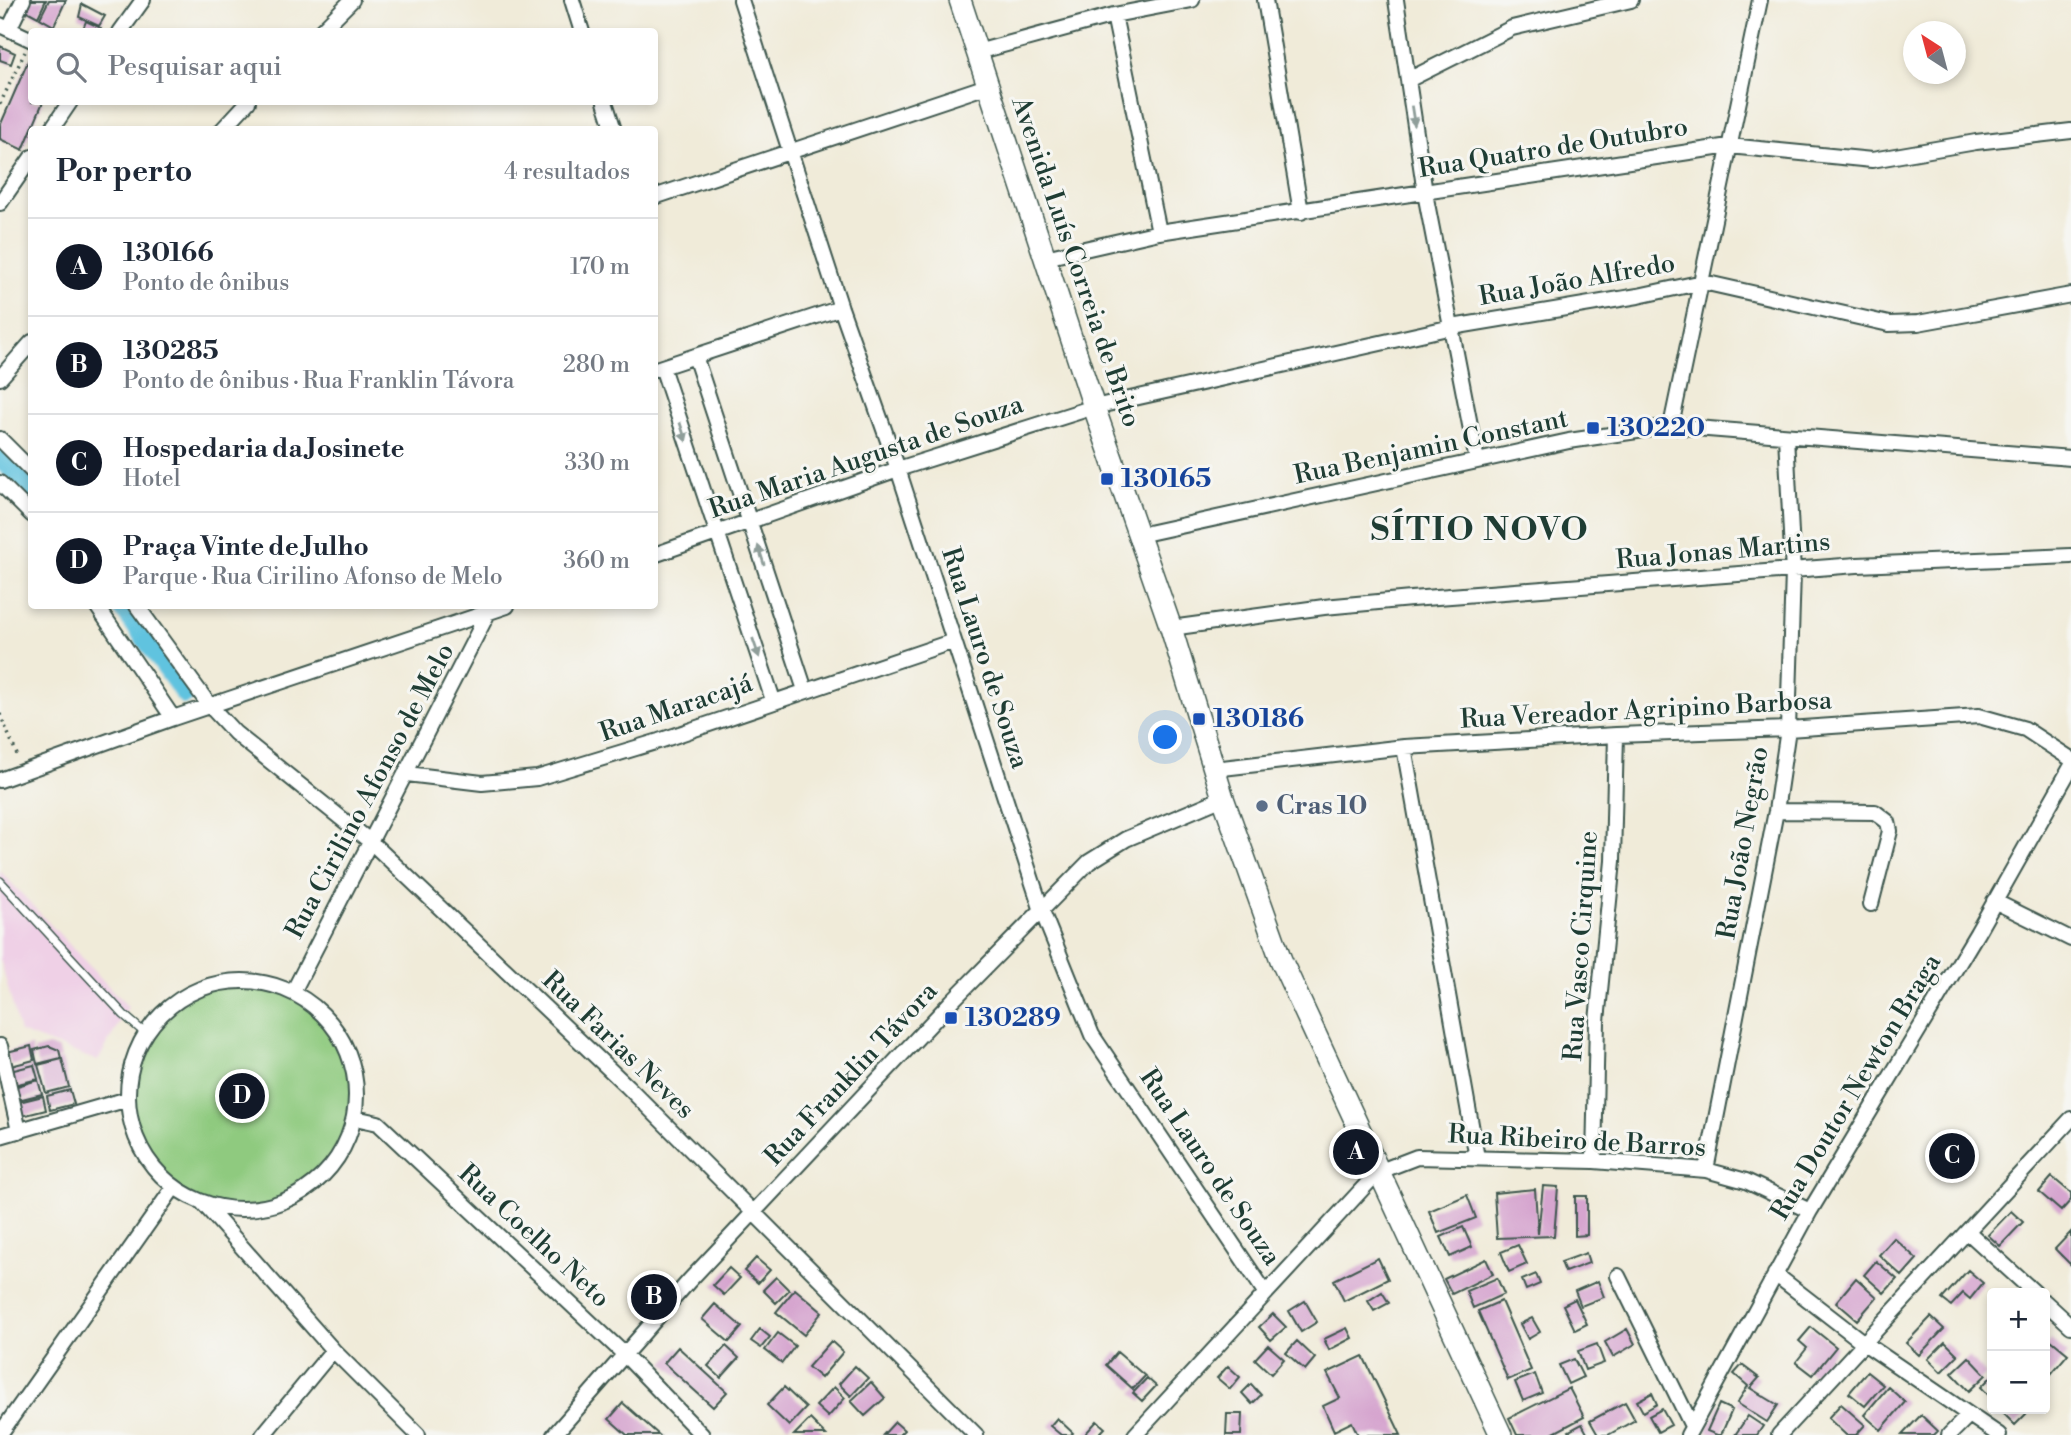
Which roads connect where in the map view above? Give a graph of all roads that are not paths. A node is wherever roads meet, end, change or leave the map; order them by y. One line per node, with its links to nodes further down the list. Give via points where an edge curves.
1 (23, 0): 13 (street)
2 (143, 0): 14 (street)
3 (352, 0): 15 (street)
4 (572, 0): 16 (street)
5 (741, 0): 29 (street, Rua Lauro de Souza)
6 (960, 0): 18 (main road, Avenida Luís Correia de Brito)
7 (1192, 0): 12 (street)
8 (1265, 0): 34 (street)
9 (1396, 0): 19 (street)
10 (1631, 0): 19 (street, via 1512,28)
11 (1760, 0): 28 (street)
12 (1114, 15): 18 (street); 35 (street)
13 (4, 27): 17 (street)
14 (123, 28)
15 (324, 28)
16 (581, 28)
17 (28, 39)
18 (977, 52): 20 (main road, Avenida Luís Correia de Brito)
19 (1408, 80): 31 (street, one-way to 31)
20 (987, 86): 29 (street); 36 (main road, Avenida Luís Correia de Brito)
21 (68, 105): 24 (street)
22 (245, 105): 25 (street)
23 (606, 105): 26 (street)
24 (54, 126)
25 (226, 126)
26 (613, 126)
27 (2071, 131): 28 (street, Rua Quatro de Outubro, via 1872,160)
28 (1730, 146): 31 (street, Rua Quatro de Outubro); 37 (street)
29 (792, 152): 32 (street); 39 (street, Rua Lauro de Souza)
30 (28, 164): 33 (street)
31 (1425, 193): 34 (street, Rua Quatro de Outubro); 40 (street)
32 (658, 196)
33 (0, 203)
34 (1301, 212): 35 (street, Rua Quatro de Outubro)
35 (1159, 232): 36 (street, Rua Quatro de Outubro)
36 (1045, 258): 45 (main road, Avenida Luís Correia de Brito)
37 (1703, 282): 38 (street, Rua João Alfredo, via 1889,324 1918,323); 40 (street, Rua João Alfredo); 46 (street)
38 (2071, 295)
39 (841, 308): 42 (street); 52 (street, Rua Lauro de Souza)
40 (1452, 327): 45 (street, Rua João Alfredo); 50 (street)
41 (28, 346): 44 (street)
42 (695, 356): 43 (street); 55 (street)
43 (658, 369): 56 (street, one-way to 56)
44 (0, 378)
45 (1094, 407): 52 (street, Rua Maria Augusta de Souza); 57 (main road, Avenida Luís Correia de Brito)
46 (1671, 426): 47 (street, Rua Benjamin Constant); 50 (street, Rua Benjamin Constant)
47 (1786, 436): 49 (street, Rua Benjamin Constant); 60 (street, Rua João Negrão)
48 (0, 439): 51 (street)
49 (2071, 458)
50 (1477, 461): 57 (street, Rua Benjamin Constant)
51 (28, 467)
52 (898, 469): 55 (street, Rua Maria Augusta de Souza); 66 (street, Rua Lauro de Souza)
53 (0, 483): 54 (street)
54 (28, 511)
55 (751, 523): 56 (street, Rua Maria Augusta de Souza); 67 (street, one-way to 55)
56 (717, 534): 58 (street, Rua Maria Augusta de Souza); 68 (street, one-way to 68)
57 (1139, 535): 65 (main road, Avenida Luís Correia de Brito)
58 (658, 554)
59 (2071, 556): 60 (street, Rua Jonas Martins)
60 (1793, 572): 65 (street, Rua Jonas Martins, via 1349,605); 71 (street, Rua João Negrão)
61 (99, 609): 70 (street)
62 (139, 609): 69 (street, Rua Farias Neves)
63 (496, 609): 64 (street)
64 (489, 611): 69 (street); 77 (street, Rua Cirilino Afonso de Melo)
65 (1171, 628): 76 (main road, Avenida Luís Correia de Brito)
66 (954, 641): 67 (street, Rua Maracajá); 85 (street, Rua Lauro de Souza)
67 (805, 690): 68 (street, Rua Maracajá)
68 (773, 700): 77 (street, Rua Maracajá, via 537,778 482,783)
69 (210, 706): 70 (street); 81 (street, Rua Farias Neves, via 275,769)
70 (173, 718): 78 (street)
71 (1788, 729): 72 (street, Rua Vereador Agripino Barbosa); 74 (street, Rua Vereador Agripino Barbosa, via 1979,716 2025,729); 80 (street, Rua João Negrão)
72 (1616, 735): 73 (street, Rua Vereador Agripino Barbosa); 96 (street, Rua Vasco Cirquine, via 1613,861 1597,1021)
73 (1404, 747): 76 (street, Rua Vereador Agripino Barbosa); 95 (street)
74 (2071, 759)
75 (2071, 767): 83 (street, Rua Doutor Newton Braga)
76 (1214, 769): 79 (main road, Avenida Luís Correia de Brito)
77 (407, 774): 81 (street, Rua Cirilino Afonso de Melo)
78 (0, 780)
79 (1223, 798): 85 (street, Rua Franklin Távora, via 1107,849); 98 (main road, Avenida Luís Correia de Brito, via 1281,960)
80 (1776, 811): 84 (street, via 1875,812 1882,816 1890,831); 97 (street, Rua João Negrão)
81 (372, 843): 87 (street, Rua Cirilino Afonso de Melo); 102 (street, Rua Farias Neves, via 627,1086)
82 (0, 881): 88 (lane)
83 (1994, 901): 86 (street); 101 (street, Rua Doutor Newton Braga)
84 (1871, 904)
85 (1042, 911): 102 (street, Rua Franklin Távora); 107 (street, Rua Lauro de Souza, via 1092,1035)
86 (2071, 939)
87 (293, 992): 88 (street, via 262,982 224,982 190,994 158,1018); 91 (street, via 322,1012 345,1043 356,1081)
88 (147, 1035): 90 (street, via 132,1065)
89 (0, 1046): 93 (street)
90 (128, 1099): 93 (street); 99 (street, via 133,1129 147,1158)
91 (355, 1118): 100 (street, via 342,1152 328,1171 287,1200 261,1208 224,1208); 112 (street, Rua Coelho Neto, via 378,1123)
92 (2070, 1121): 103 (street)
93 (19, 1131): 94 (street)
94 (0, 1136)
95 (1476, 1158): 96 (street, Rua Ribeiro de Barros); 98 (street, Rua Ribeiro de Barros, via 1417,1157)
96 (1594, 1161): 97 (street, Rua Ribeiro de Barros)
97 (1706, 1170): 101 (street, Rua Ribeiro de Barros, via 1746,1181)
98 (1378, 1172): 107 (street); 122 (main road, Avenida Luís Correia de Brito)
99 (174, 1187): 100 (street); 115 (street)
100 (202, 1202): 111 (street)
101 (1810, 1210): 104 (street, Rua Doutor Newton Braga)
102 (753, 1214): 112 (street, Rua Franklin Távora); 120 (street, Rua Farias Neves)
103 (1968, 1232): 106 (street); 110 (street)
104 (1775, 1274): 110 (street); 114 (street, Rua Doutor Newton Braga)
105 (1618, 1276): 114 (street)
106 (2030, 1288)
107 (1265, 1292): 121 (street)
108 (2050, 1307): 109 (street)
109 (2071, 1326)
110 (1864, 1343): 113 (street); 123 (street)
111 (333, 1350): 116 (street); 117 (street)
112 (623, 1353): 118 (street, Rua Franklin Távora); 119 (street, Rua Coelho Neto)
113 (1969, 1415): 124 (street); 125 (street)
114 (1690, 1431)
115 (0, 1434)
116 (263, 1435)
117 (418, 1435)
118 (554, 1435)
119 (702, 1435)
120 (976, 1435)
121 (1135, 1435)
122 (1501, 1435)
123 (1779, 1435)
124 (1949, 1435)
125 (1999, 1435)

